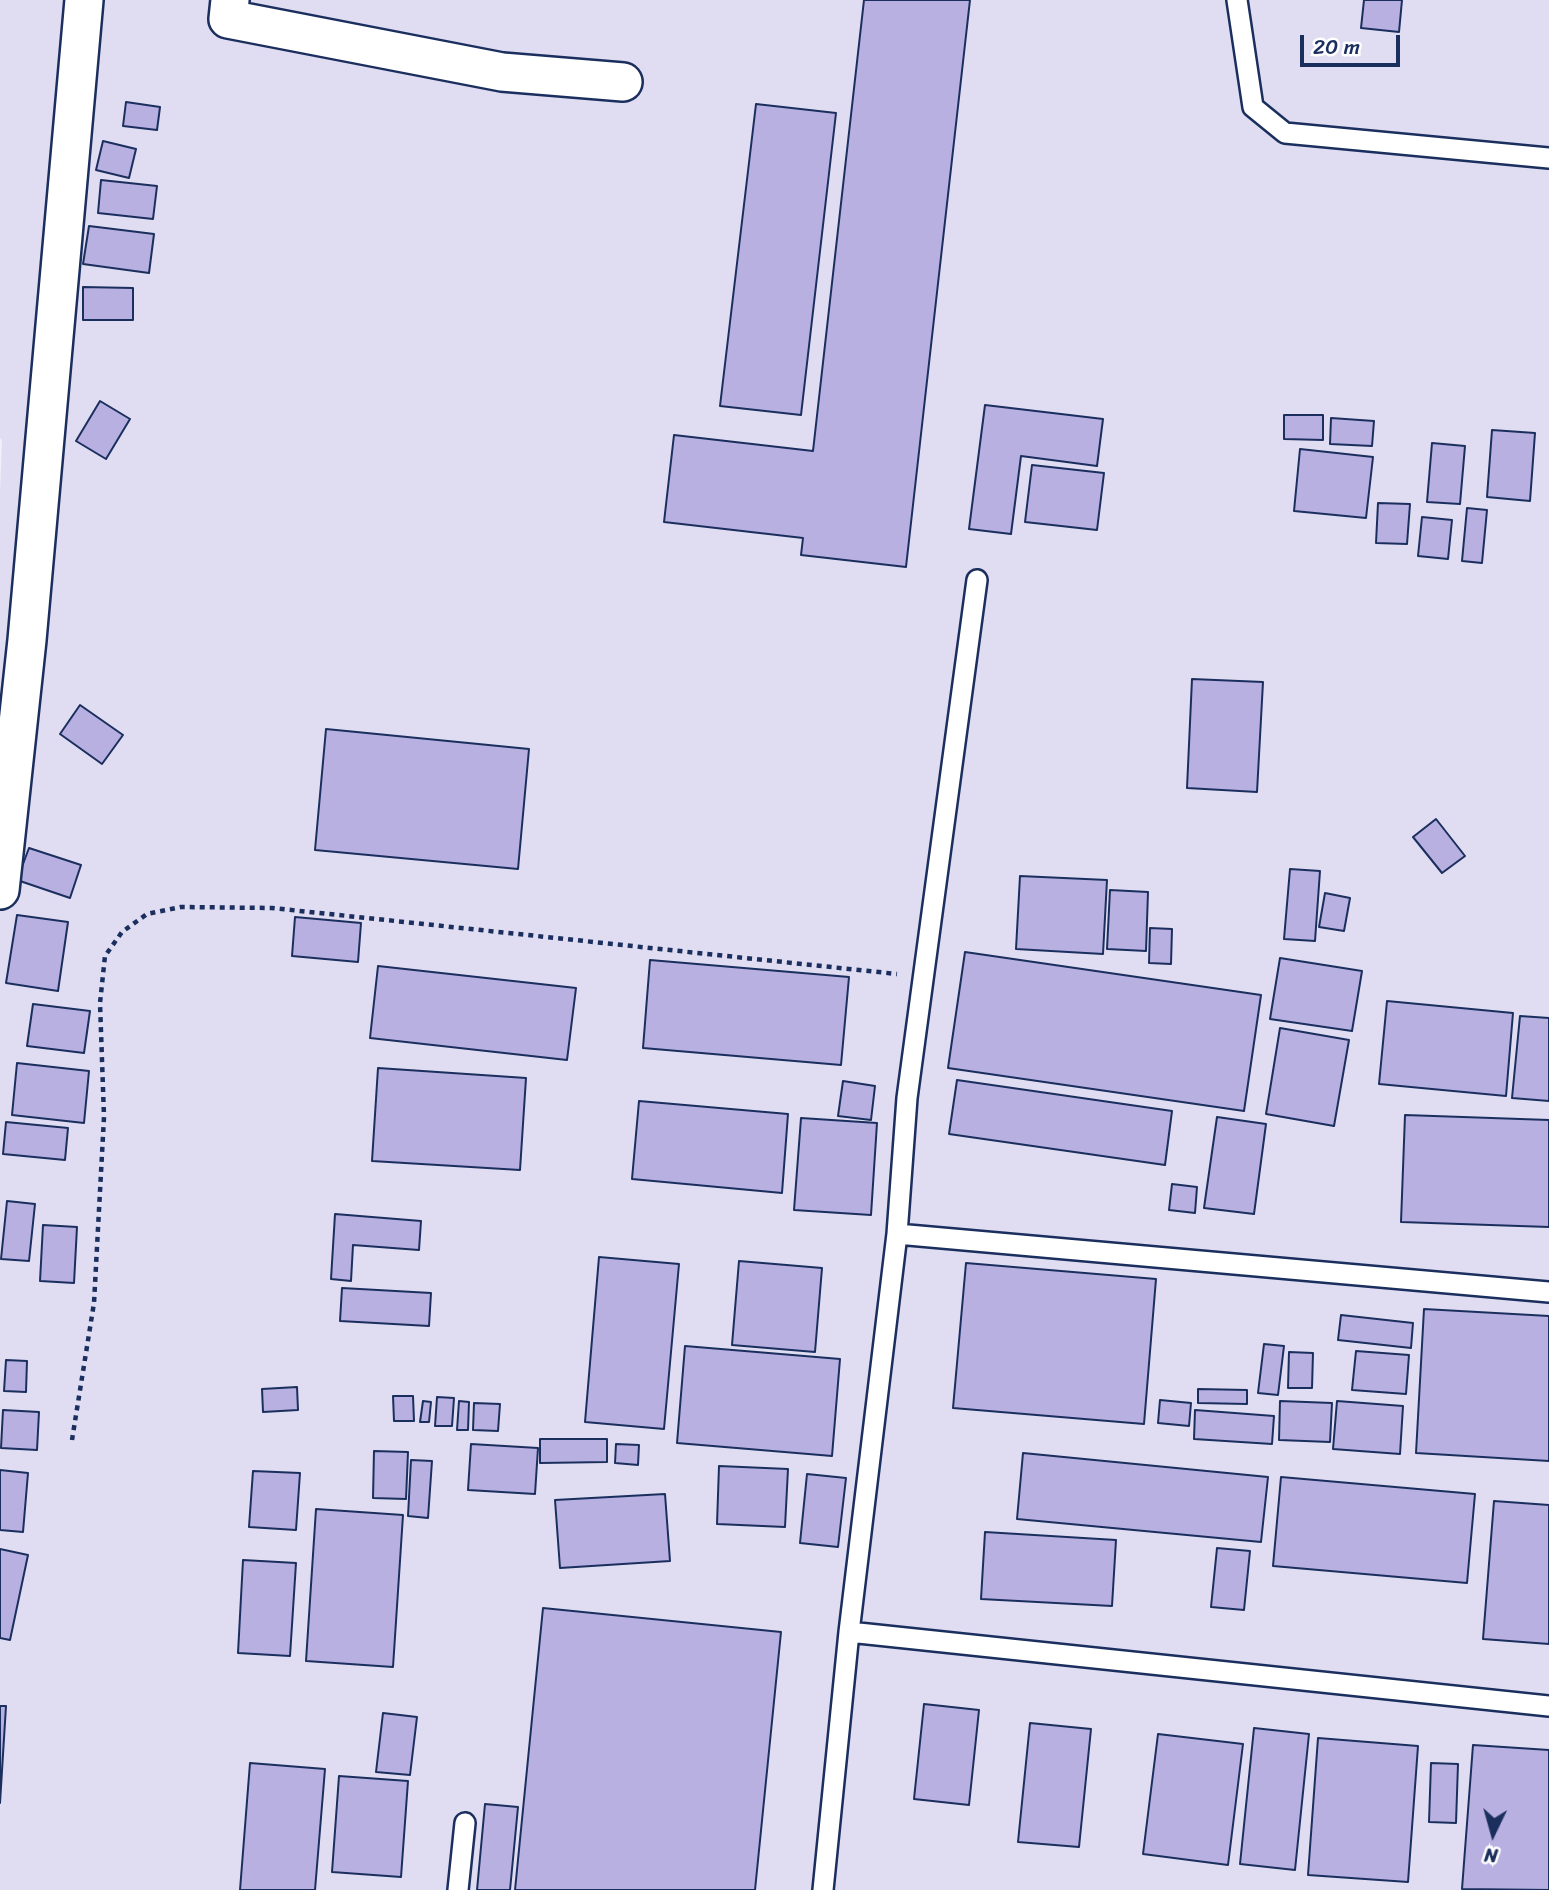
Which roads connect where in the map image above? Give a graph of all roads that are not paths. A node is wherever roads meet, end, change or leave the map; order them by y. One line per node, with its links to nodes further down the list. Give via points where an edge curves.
1 (84, 0): 7 (street)
2 (229, 0): 4 (street, via 228,19 502,72)
3 (1237, 0): 5 (lane, via 1253,107 1285,133)
4 (623, 82)
5 (1549, 158)
6 (977, 580): 8 (lane, via 907,1098)
7 (0, 891)
8 (897, 1234): 9 (lane); 10 (lane)
9 (1549, 1293)
10 (849, 1632): 11 (lane); 14 (lane)
11 (1549, 1706)
12 (465, 1823): 13 (lane)
13 (458, 1890)
14 (823, 1890)

